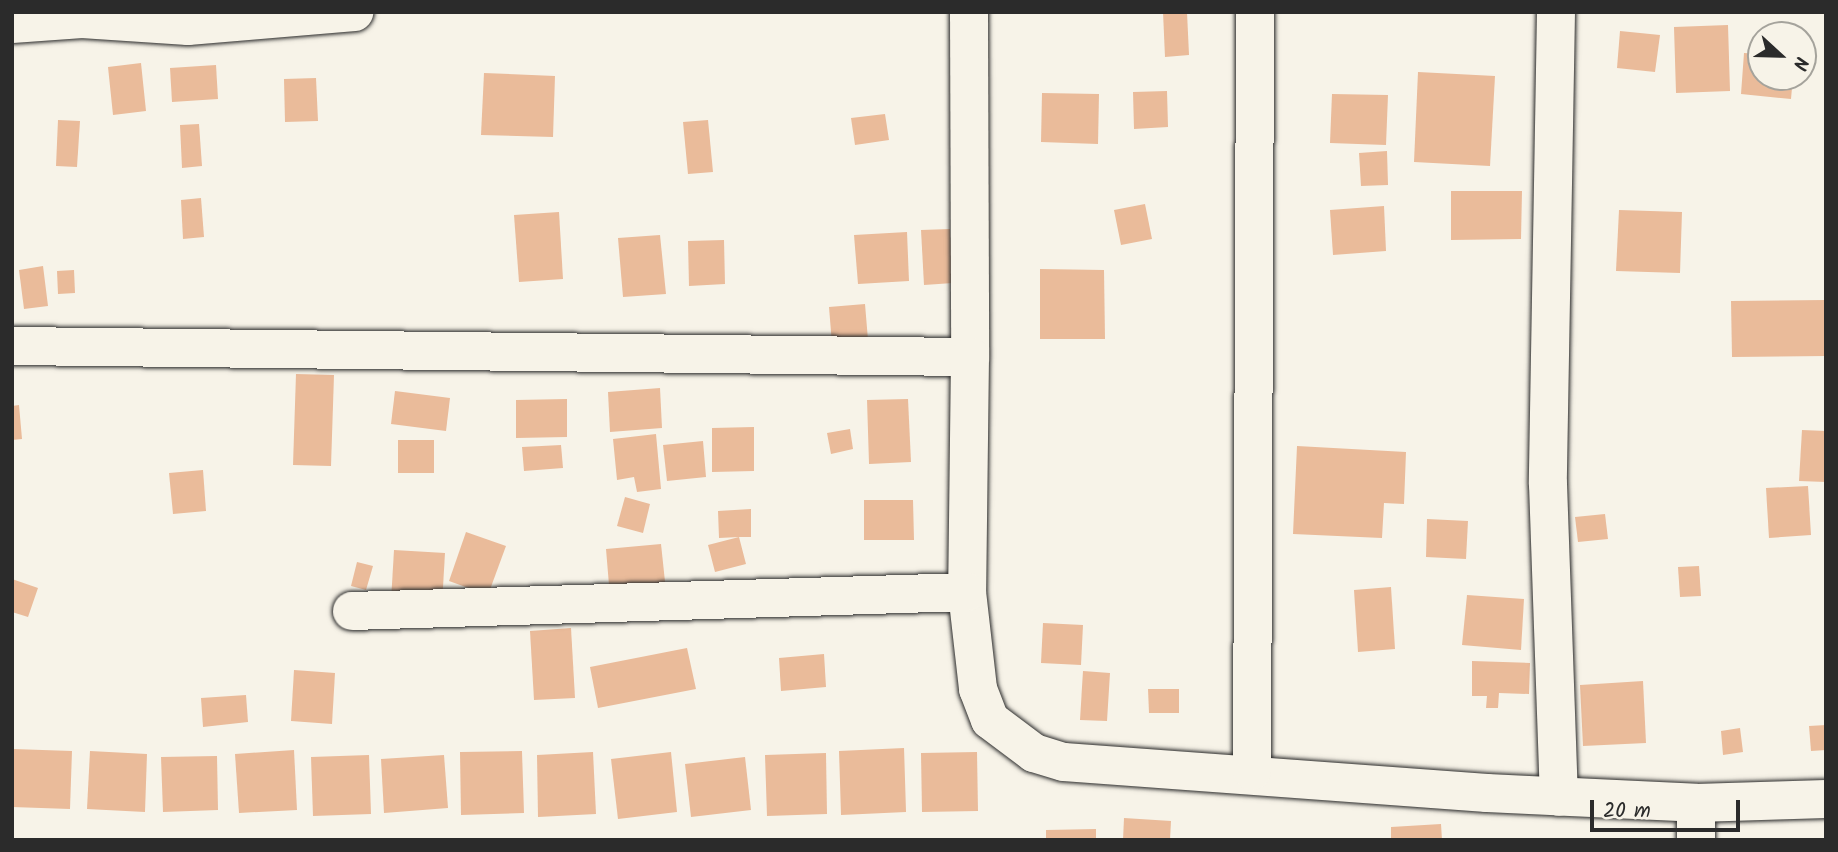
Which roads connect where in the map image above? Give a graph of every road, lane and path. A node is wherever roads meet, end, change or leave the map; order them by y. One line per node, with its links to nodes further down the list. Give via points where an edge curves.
1 (354, 12): 5 (street, via 188,26)
2 (969, 12): 8 (street)
3 (1255, 12): 11 (street)
4 (1556, 12): 12 (street, via 1548,484)
5 (82, 16): 6 (street)
6 (12, 24)
7 (12, 346): 8 (street)
8 (970, 356): 9 (street)
9 (967, 592): 10 (street); 11 (street, via 978,689 990,720 1034,753 1064,762)
10 (352, 611)
11 (1252, 771): 12 (street)
12 (1559, 797): 14 (street)
13 (1826, 799): 14 (street)
14 (1696, 822)

